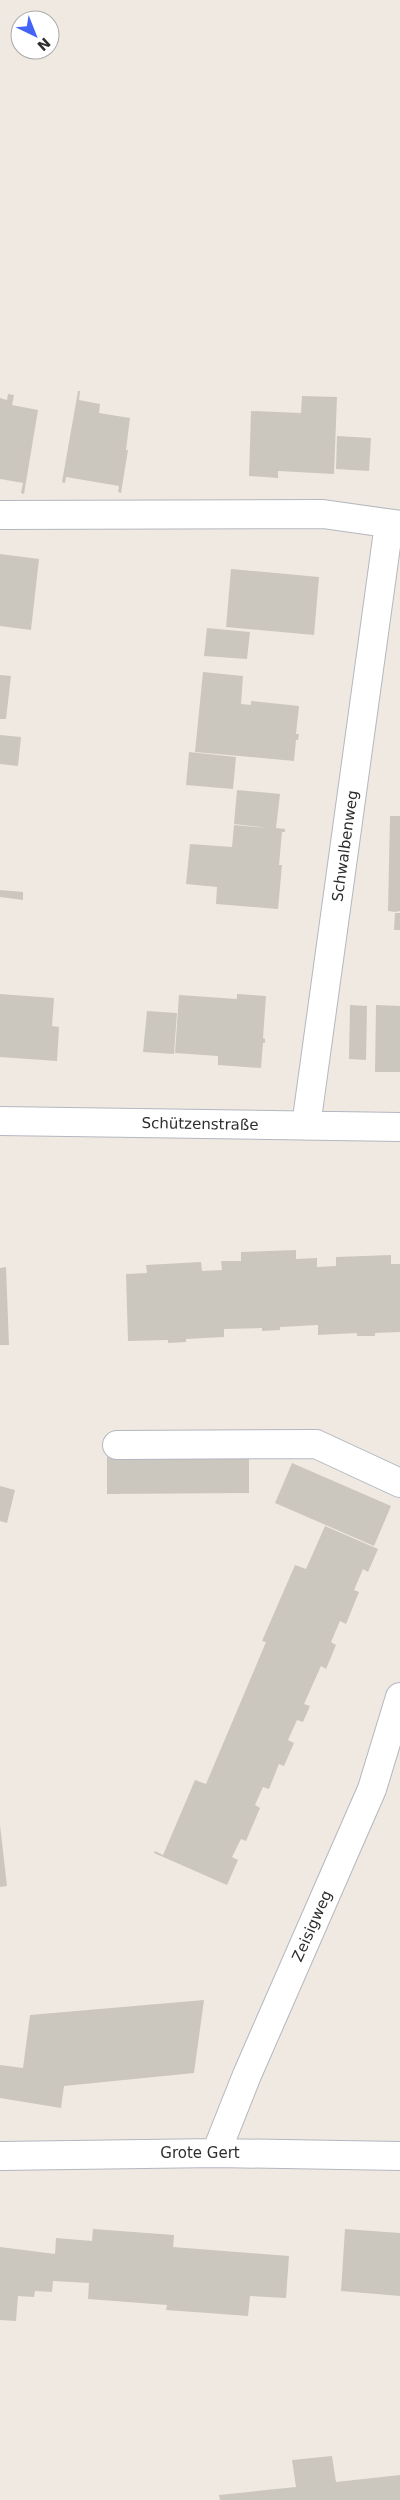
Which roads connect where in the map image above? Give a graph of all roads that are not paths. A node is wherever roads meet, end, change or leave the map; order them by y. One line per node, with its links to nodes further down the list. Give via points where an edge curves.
1 (0, 515): 2 (street, via 323,514)
2 (395, 525): 4 (street, Schwalbenweg, via 384,566)
3 (0, 1121): 4 (street, Schützenstraße)
4 (306, 1126): 5 (street, Schützenstraße)
5 (400, 1127)
6 (117, 1445): 7 (street, via 316,1444)
7 (400, 1483)
8 (400, 1697): 9 (street, Zeisigweg, via 372,1789)
9 (216, 2153): 10 (street, Grote Gert); 11 (street, Grote Gert)
10 (0, 2156)
11 (400, 2156)

